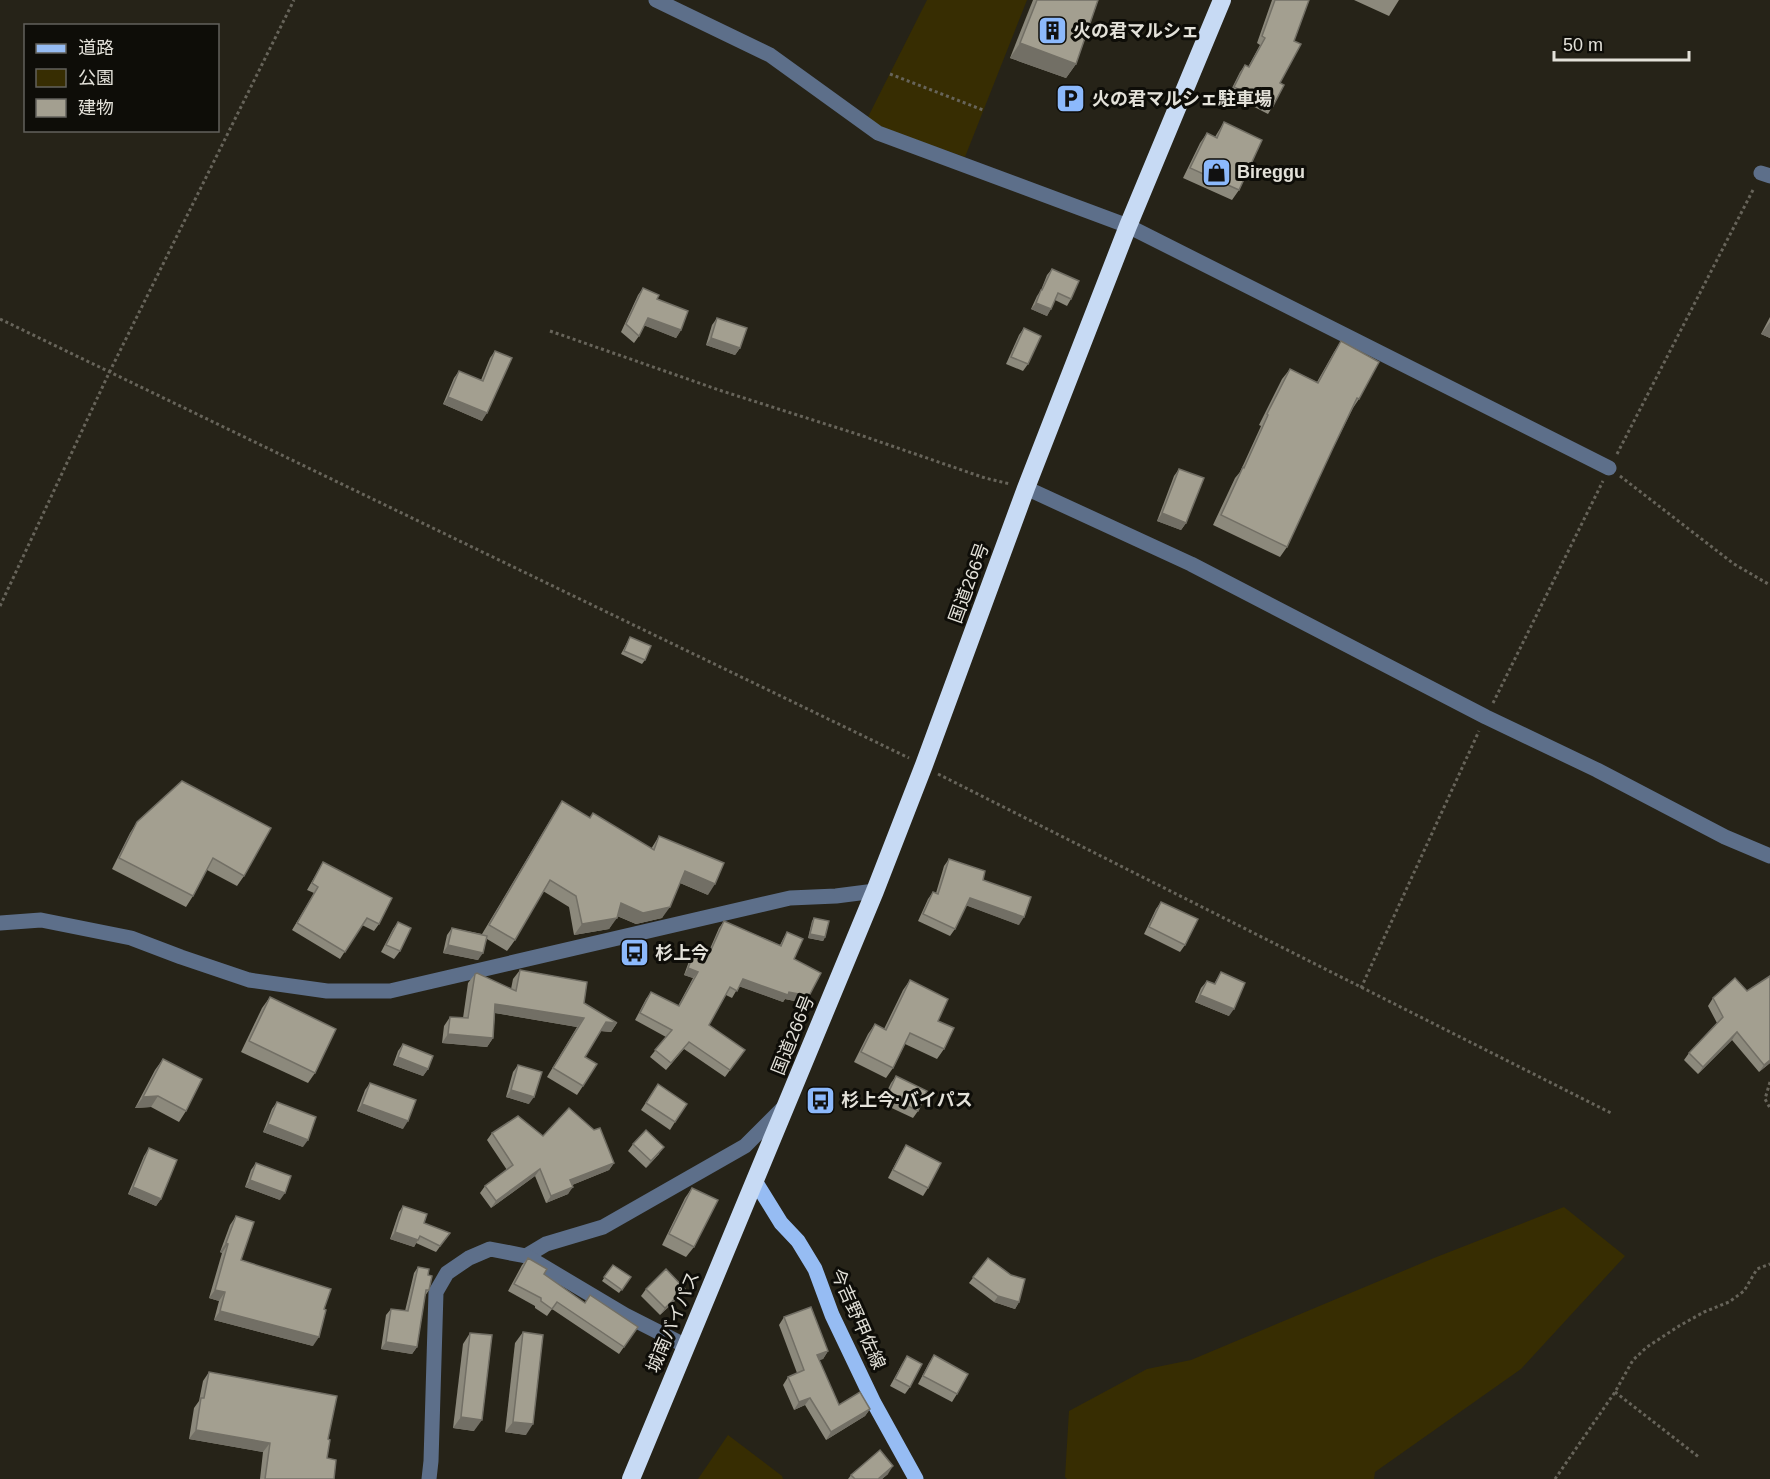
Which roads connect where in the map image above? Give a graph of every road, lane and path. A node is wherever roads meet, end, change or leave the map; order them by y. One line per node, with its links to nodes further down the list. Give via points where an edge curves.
1 (294, 0): 10 (path)
2 (656, 0): 7 (street, via 770,55 878,133)
3 (1222, 0): 7 (highway, 国道266号)
4 (890, 74): 5 (path)
5 (983, 110)
6 (1766, 175): 11 (path)
7 (1128, 226): 11 (street); 12 (highway, 国道266号)
8 (0, 319): 10 (path)
9 (549, 331): 12 (path, via 985,478)
10 (109, 373): 14 (path); 16 (path)
11 (1610, 468): 13 (path, via 1734,564); 15 (path)
12 (1026, 488): 15 (street, via 1191,564); 16 (highway, 国道266号)
13 (1770, 585)
14 (0, 606)
15 (1486, 717): 17 (street); 20 (path)
16 (923, 766): 18 (highway, 国道266号); 20 (path)
17 (1770, 856)
18 (875, 891): 19 (street, via 790,898 390,991 327,991 249,980 131,938 41,920); 22 (highway, 国道266号)
19 (0, 922)
20 (1361, 988): 24 (path)
21 (1770, 1082): 23 (path, via 1765,1099)
22 (787, 1104): 25 (highway, 国道266号); 26 (street, via 745,1146 603,1227 546,1244)
23 (1770, 1108)
24 (1613, 1114)
25 (755, 1181): 28 (highway, 城南バイパス); 33 (main road, 今吉野甲佐線, via 815,1269 832,1315)
26 (526, 1256): 28 (street); 31 (street, via 490,1249 469,1257 447,1273 436,1292)
27 (1770, 1264): 29 (path, via 1757,1269 1744,1291 1729,1302 1704,1312 1647,1347 1633,1360)
28 (686, 1346): 32 (highway, 城南バイパス)
29 (1615, 1392): 30 (path); 34 (path)
30 (1700, 1458)
31 (429, 1479)
32 (631, 1479)
33 (915, 1479)
34 (1555, 1479)

